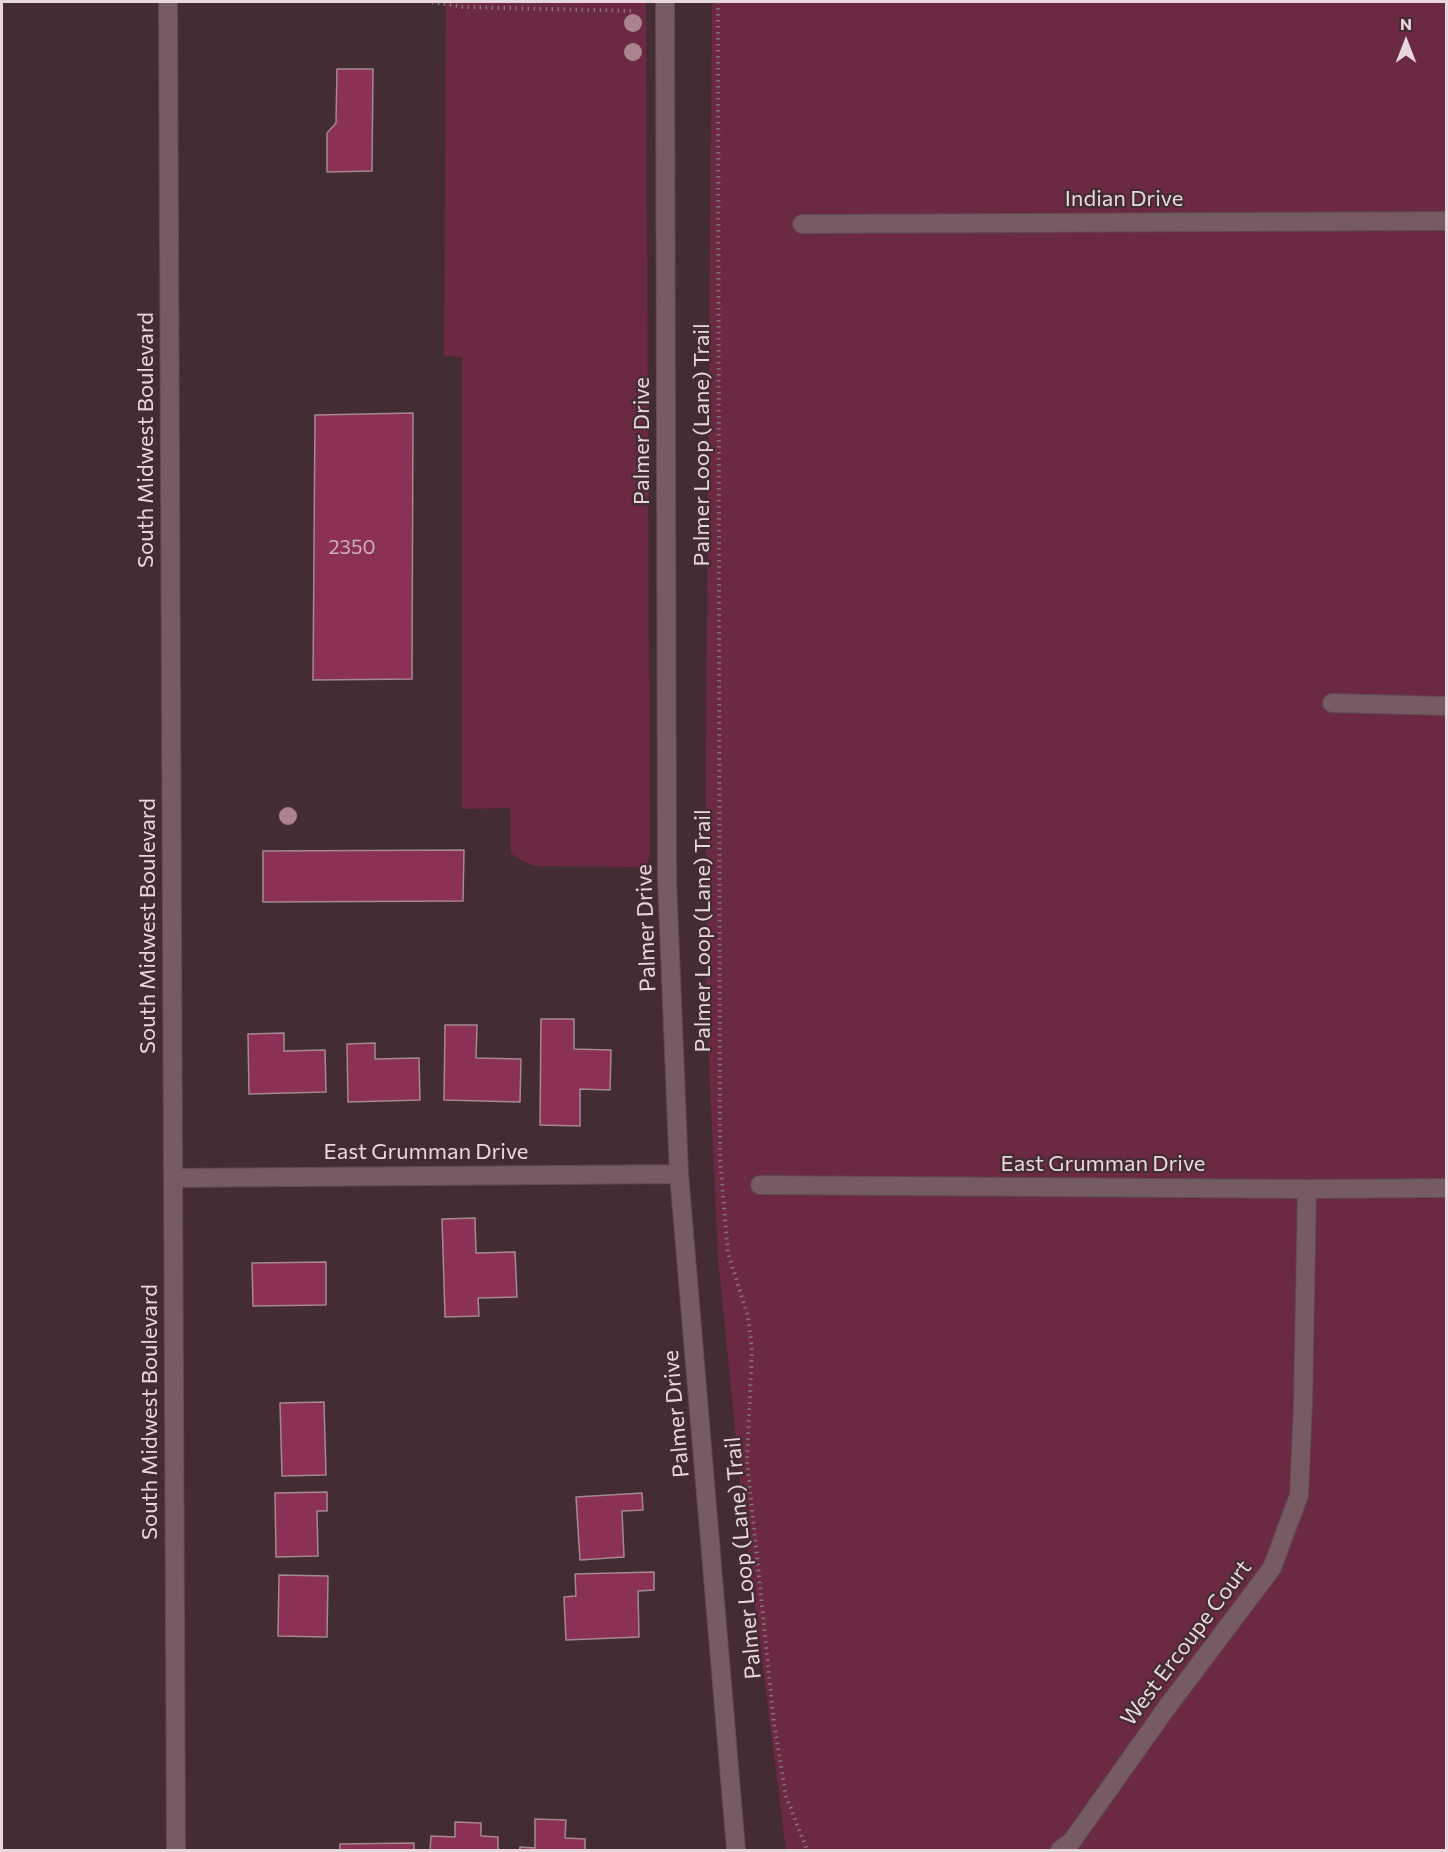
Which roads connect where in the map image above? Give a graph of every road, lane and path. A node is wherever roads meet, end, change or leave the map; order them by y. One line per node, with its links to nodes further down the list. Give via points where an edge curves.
1 (168, 2): 11 (street, South Midwest Boulevard)
2 (434, 2): 5 (path, via 463,7)
3 (665, 2): 10 (street, Palmer Drive, via 667,868)
4 (718, 2): 17 (path, Palmer Loop (Lane) Trail, via 720,1158 728,1253 748,1317 752,1352 747,1460 774,1723 786,1796)
5 (634, 11)
6 (1446, 221): 7 (street, Indian Drive)
7 (802, 224)
8 (1332, 703): 9 (street)
9 (1446, 706)
10 (679, 1174): 11 (street, East Grumman Drive); 16 (street, Palmer Drive)
11 (173, 1178): 15 (street, South Midwest Boulevard)
12 (760, 1185): 14 (street, East Grumman Drive)
13 (1446, 1188): 14 (street, East Grumman Drive)
14 (1307, 1189): 18 (street, West Ercoupe Court, via 1299,1496 1272,1568 1164,1710 1072,1841)
15 (176, 1851)
16 (736, 1851)
17 (807, 1851)
18 (1060, 1851)

